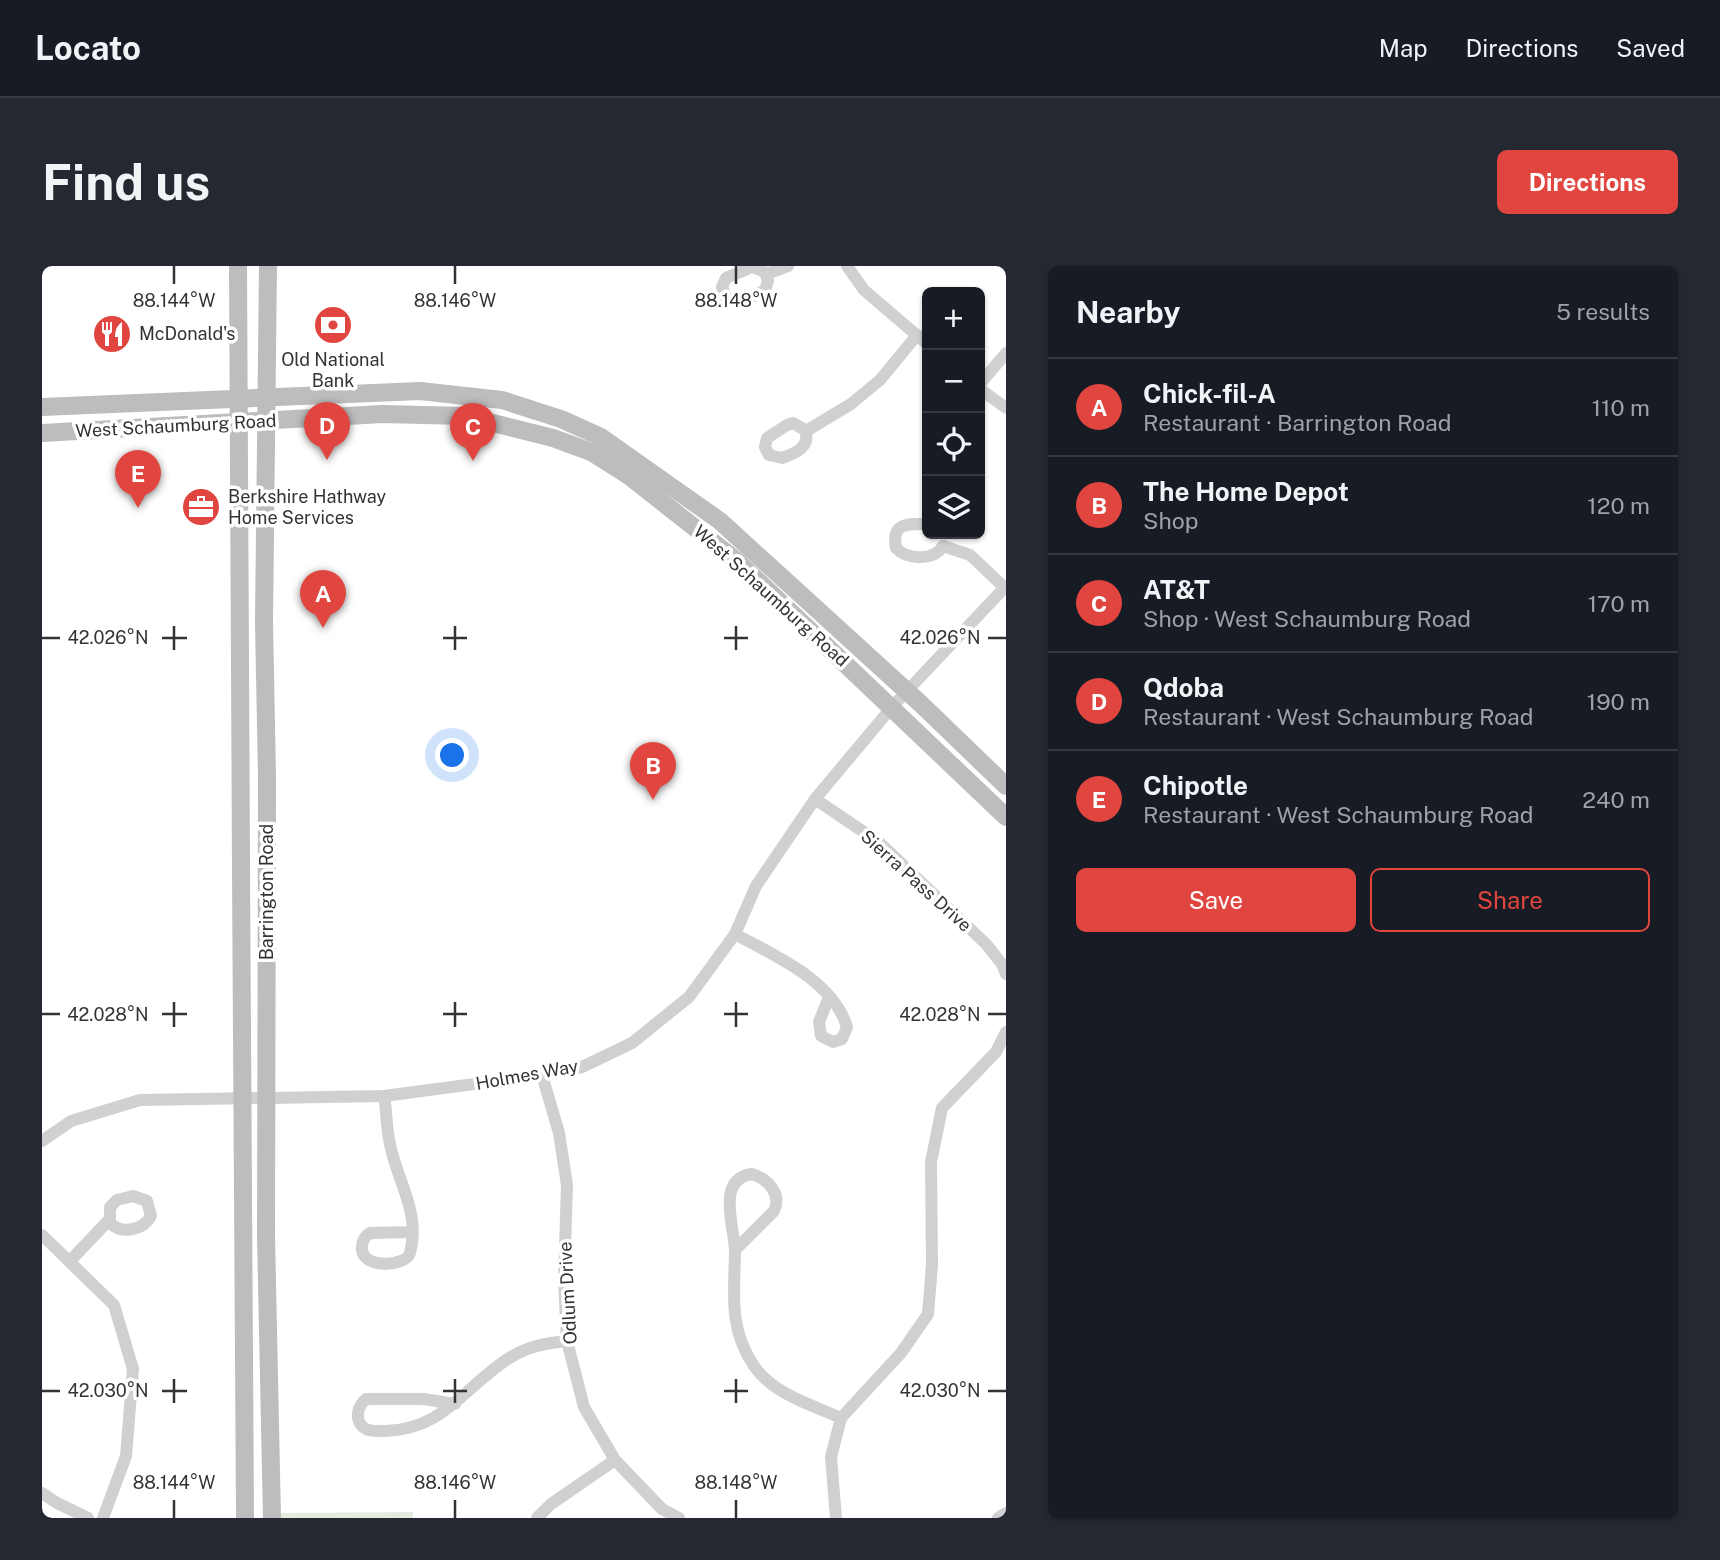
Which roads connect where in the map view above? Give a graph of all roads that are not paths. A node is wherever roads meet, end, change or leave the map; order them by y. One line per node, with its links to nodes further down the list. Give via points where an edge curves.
1 (238, 266): 12 (main road, Barrington Road)
2 (268, 266): 11 (main road, Barrington Road)
3 (788, 266): 5 (street)
4 (847, 266): 6 (street, via 864,290)
5 (766, 274)
6 (917, 335): 7 (street); 17 (street, via 880,380)
7 (922, 340)
8 (1006, 353): 9 (street)
9 (985, 380)
10 (985, 391): 14 (street)
11 (267, 396): 12 (main road, West Schaumburg Road); 15 (main road, Barrington Road); 22 (main road, West Schaumburg Road, via 420,391 502,400 601,437 720,522)
12 (238, 398): 13 (main road, West Schaumburg Road); 16 (main road, Barrington Road)
13 (42, 407)
14 (1006, 408)
15 (266, 422): 16 (main road, West Schaumburg Road); 23 (main road, West Schaumburg Road, via 383,414 465,416 591,452 629,476 737,561); 33 (main road, Barrington Road)
16 (237, 423): 18 (main road, West Schaumburg Road); 34 (main road, Barrington Road)
17 (806, 431)
18 (42, 433)
19 (922, 524): 20 (street, via 907,524 895,534 896,548 905,556 939,552)
20 (941, 540): 21 (street, via 970,555)
21 (1006, 587): 22 (street, Holmes Way)
22 (906, 692): 23 (street, Holmes Way); 24 (main road, West Schaumburg Road)
23 (892, 707): 25 (street, Holmes Way); 26 (main road, West Schaumburg Road)
24 (1006, 786)
25 (815, 799): 27 (street, Holmes Way, via 756,886); 28 (street, Sierra Pass Drive, via 880,844 986,944)
26 (1006, 817)
27 (735, 934): 29 (street, via 794,967); 31 (street, Holmes Way, via 689,998 632,1043 582,1067)
28 (1006, 974)
29 (829, 997)
30 (1006, 1032): 43 (street, via 996,1052 942,1108 931,1162 928,1314 901,1353)
31 (542, 1075): 32 (street, Holmes Way); 41 (street, Odlum Drive, via 559,1133 567,1185)
32 (384, 1096): 33 (street, Holmes Way); 37 (street, via 389,1142 408,1196)
33 (267, 1098): 34 (street, Holmes Way); 50 (main road, Barrington Road)
34 (244, 1099): 35 (street, Holmes Way, via 141,1100 71,1121); 49 (main road, Barrington Road)
35 (42, 1141)
36 (109, 1220): 40 (street)
37 (412, 1232)
38 (42, 1235): 40 (street)
39 (735, 1250): 39 (street, via 778,1202 776,1192 757,1175 741,1177 729,1198); 43 (street, via 736,1322 741,1345 757,1370 782,1391)
40 (70, 1261): 48 (street, via 114,1305 133,1368 126,1455)
41 (567, 1341): 42 (street, via 545,1343 509,1358); 44 (street, Odlum Drive, via 584,1407)
42 (455, 1404): 42 (street, via 366,1399 358,1416 366,1429 399,1430 434,1419)
43 (841, 1418): 53 (street, via 831,1457)
44 (615, 1460): 51 (street); 52 (street, Odlum Drive, via 662,1509)
45 (42, 1493): 47 (street)
46 (1006, 1513): 54 (street)
47 (88, 1518)
48 (103, 1518)
49 (245, 1518)
50 (272, 1518)
51 (537, 1518)
52 (679, 1518)
53 (836, 1518)
54 (998, 1518)

